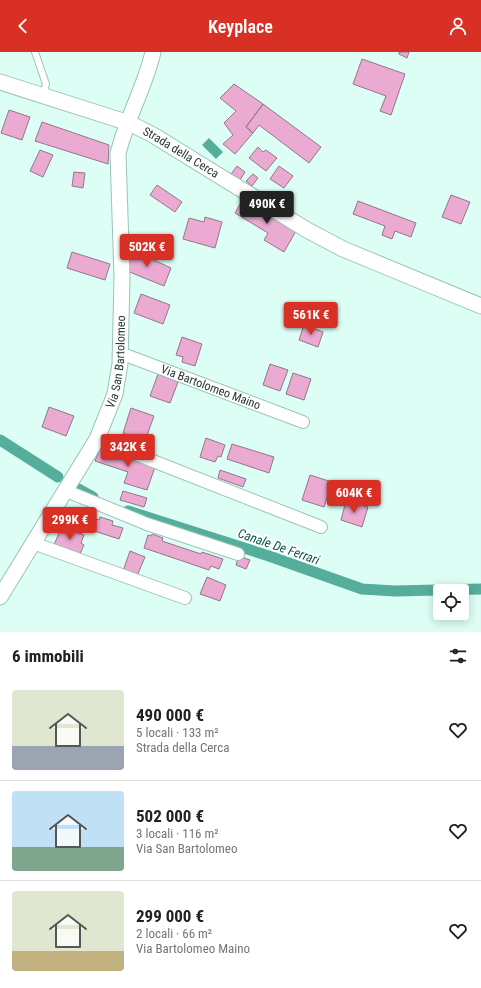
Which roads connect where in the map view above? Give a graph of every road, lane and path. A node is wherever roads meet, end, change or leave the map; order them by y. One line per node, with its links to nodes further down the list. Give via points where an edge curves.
1 (35, 52): 4 (lane, via 46,84)
2 (153, 52): 5 (street, Via San Bartolomeo)
3 (0, 82): 4 (street, Strada della Cerca)
4 (43, 95): 5 (street, Strada della Cerca)
5 (129, 123): 6 (street, Strada della Cerca, via 343,249); 7 (street, Via San Bartolomeo, via 118,154 122,277)
6 (481, 306)
7 (120, 353): 8 (street, Via Bartolomeo Maino); 9 (street, Via San Bartolomeo, via 115,394)
8 (302, 422)
9 (97, 439): 10 (street, Via San Bartolomeo); 11 (street)
10 (64, 490): 12 (street, Via San Bartolomeo); 13 (street, via 147,524)
11 (320, 526)
12 (33, 543): 14 (street, Via San Bartolomeo); 15 (street)
13 (238, 554)
14 (0, 597)
15 (185, 598)

